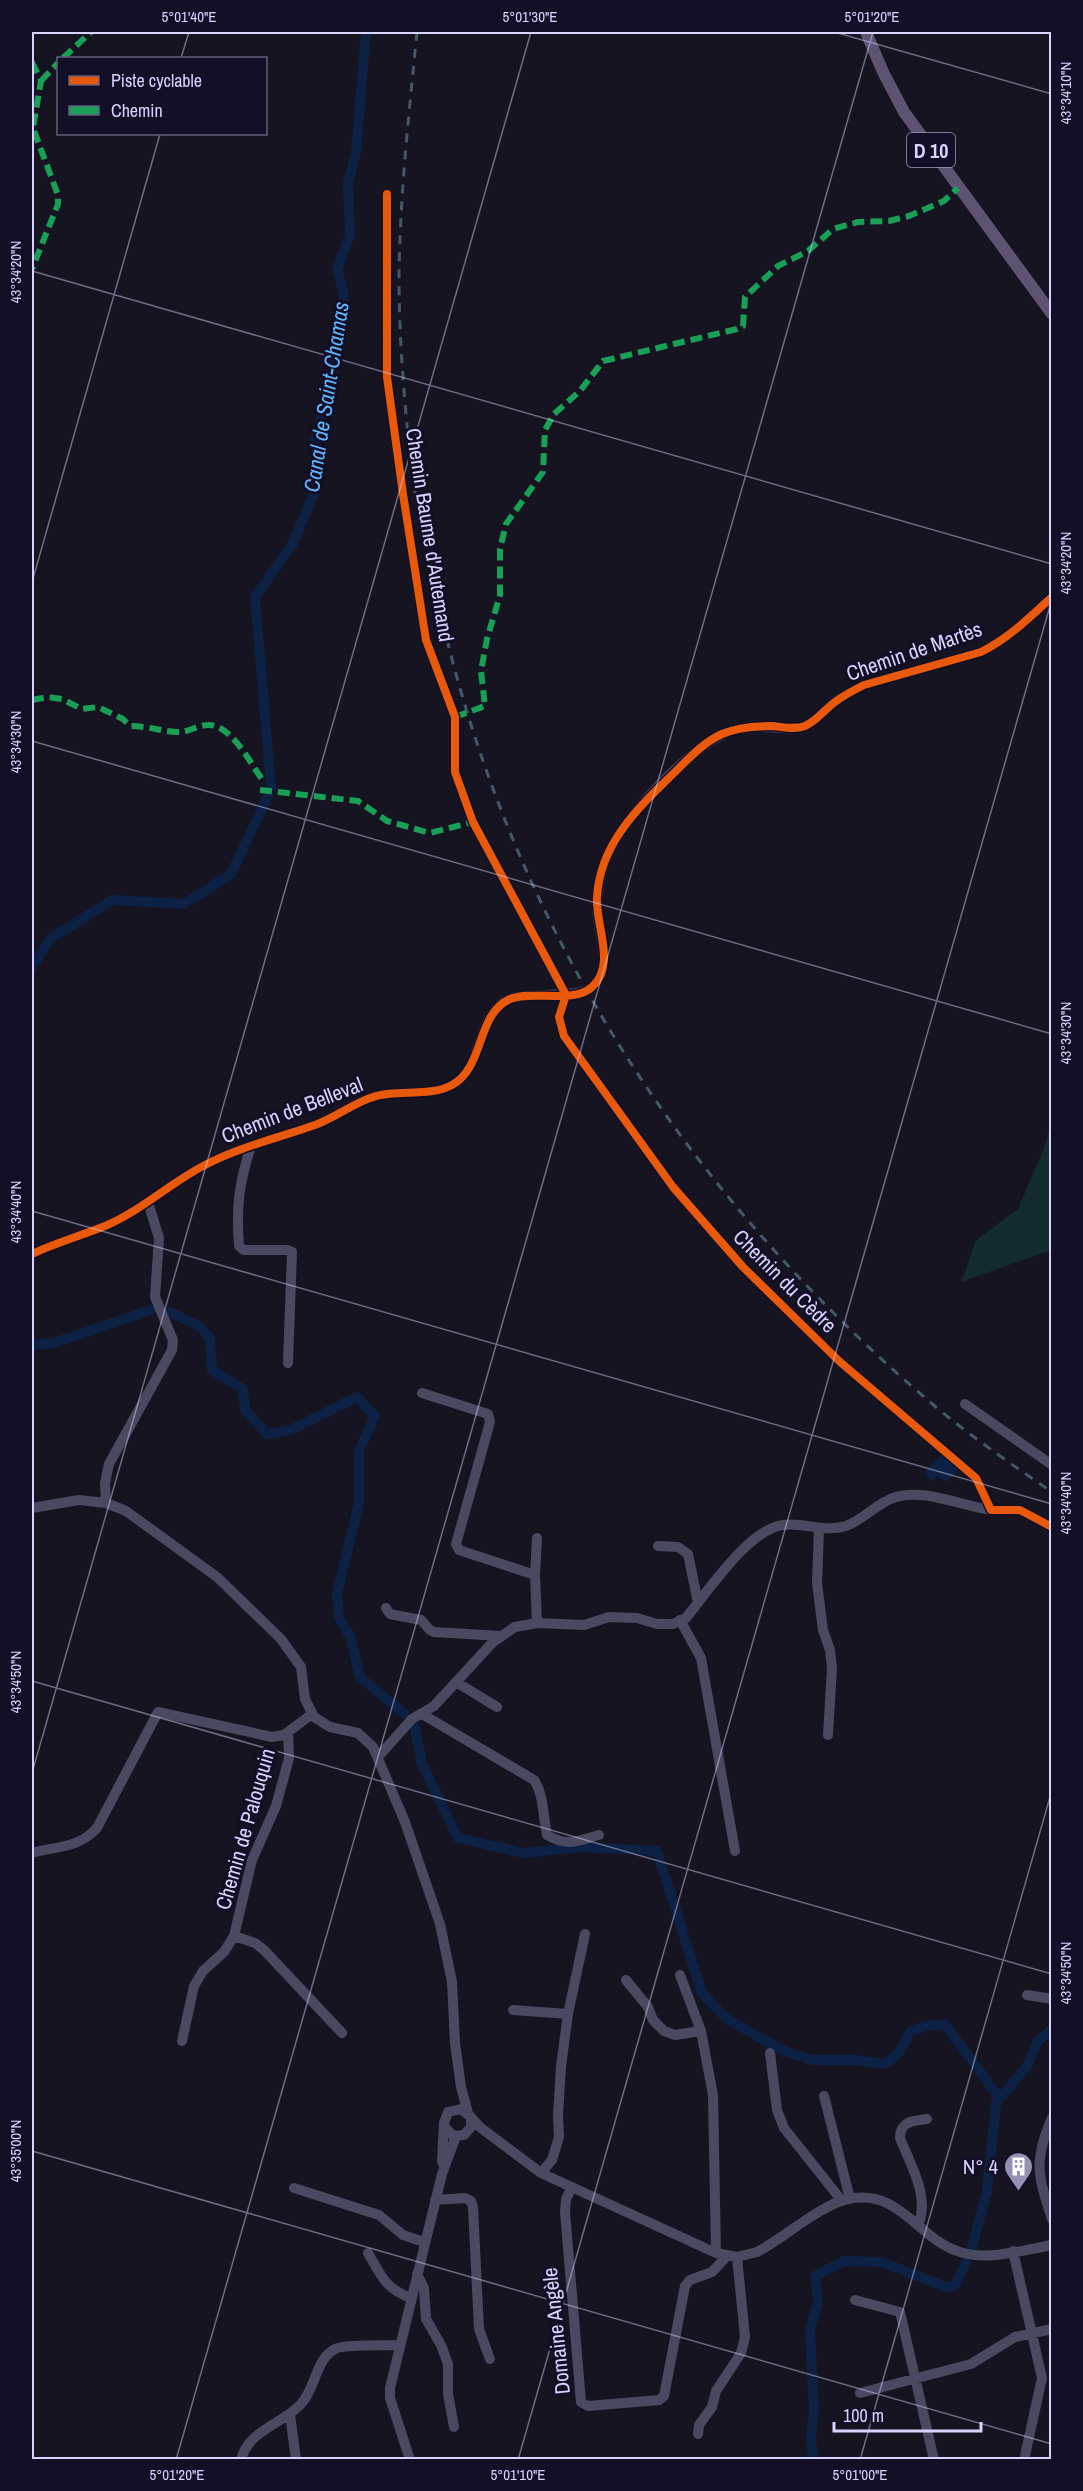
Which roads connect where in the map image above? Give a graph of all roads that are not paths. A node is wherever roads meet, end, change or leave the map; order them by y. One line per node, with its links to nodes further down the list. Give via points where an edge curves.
1 (866, 32): 3 (main road, D 10, via 904,112)
2 (387, 194): 6 (street, Chemin Baume d'Autemand, via 387,376 426,640 454,717 455,772 472,822)
3 (1052, 314)
4 (1052, 597): 5 (street, Chemin de Martès, via 1015,632 981,652 864,685 801,727 740,728 706,743 635,811 612,844 597,895 605,960)
5 (598, 980)
6 (571, 994): 7 (street, Chemin de Belleval, via 512,998 500,1005 465,1074 454,1084 371,1097 319,1123); 16 (street, Chemin du Cèdre, via 559,1017 564,1036 673,1187 743,1267 838,1360 976,1478)
7 (251, 1146): 8 (street, Chemin de Belleval, via 204,1165); 10 (street, via 240,1180 239,1246 244,1250 291,1252)
8 (148, 1202): 9 (street, Chemin de Belleval, via 104,1226); 14 (street, via 159,1238 156,1297 173,1340 172,1350 109,1464)
9 (32, 1254)
10 (288, 1363)
11 (422, 1393): 21 (street, via 482,1411 490,1418 457,1547)
12 (965, 1404): 13 (street)
13 (1052, 1466)
14 (106, 1503): 15 (street, via 79,1500); 29 (street, via 126,1511 245,1602 296,1657)
15 (32, 1508)
16 (992, 1510): 17 (street, via 1020,1510); 18 (street, via 921,1494 903,1496 892,1498 846,1526)
17 (1052, 1527)
18 (819, 1530): 22 (street, via 785,1524 769,1528 752,1539); 32 (street, via 817,1582 832,1668)
19 (537, 1538): 21 (street)
20 (658, 1546): 22 (street, via 678,1547 688,1554)
21 (535, 1575): 25 (street)
22 (698, 1603): 24 (street)
23 (386, 1608): 26 (street, via 390,1614 421,1620 434,1632)
24 (680, 1620): 25 (street, via 657,1624 637,1618 609,1617 585,1625); 35 (street, via 701,1658)
25 (537, 1623): 26 (street)
26 (501, 1636): 27 (street)
27 (456, 1682): 28 (street); 30 (street)
28 (497, 1707)
29 (312, 1714): 31 (street); 33 (street, via 321,1724 358,1733)
30 (422, 1714): 33 (street, via 412,1719); 34 (street, via 534,1780 540,1789 548,1835 571,1843)
31 (288, 1732): 36 (street, via 272,1737 158,1712 97,1828 87,1839 72,1845); 38 (street, Chemin de Palouquin, via 288,1758 276,1806 252,1860)
32 (828, 1735)
33 (378, 1756): 49 (street, via 440,1924 452,1982)
34 (599, 1835)
35 (735, 1851)
36 (32, 1853)
37 (585, 1934): 44 (street)
38 (234, 1936): 46 (street, Chemin de Palouquin, via 264,1950); 47 (street, Chemin de Palouquin, via 194,1986)
39 (680, 1975): 45 (street)
40 (626, 1980): 45 (street, via 664,2031 675,2035)
41 (1027, 1995): 42 (street)
42 (1052, 1999)
43 (513, 2010): 44 (street)
44 (568, 2014): 59 (street, via 561,2066 560,2137 552,2160)
45 (701, 2031): 71 (street, via 713,2095)
46 (342, 2033)
47 (182, 2041)
48 (770, 2053): 64 (street, via 777,2110 784,2128)
49 (461, 2087): 51 (street); 52 (street)
50 (824, 2096): 64 (street)
51 (453, 2109): 52 (street); 55 (street, via 445,2118)
52 (470, 2115): 56 (street); 57 (street)
53 (927, 2118): 66 (street, via 908,2122 900,2132 923,2196)
54 (1052, 2118): 65 (street, via 1039,2153 1039,2179)
55 (445, 2127): 58 (street); 60 (street)
56 (469, 2131): 57 (street); 58 (street)
57 (488, 2133): 59 (street)
58 (456, 2136): 60 (street)
59 (541, 2173): 61 (street)
60 (442, 2174): 63 (street)
61 (572, 2187): 71 (street); 72 (street, Domaine Angèle, via 566,2199 567,2246 581,2402 588,2406 659,2400 664,2396 685,2286)
62 (294, 2188): 67 (street, via 379,2215 403,2235)
63 (435, 2199): 67 (street); 79 (street, via 471,2201 479,2329)
64 (846, 2200): 66 (street, via 882,2201); 72 (street, via 833,2204 769,2246)
65 (1052, 2219)
66 (919, 2224): 69 (street, via 937,2241 961,2252 986,2255)
67 (424, 2242): 73 (street)
68 (1052, 2245): 69 (street)
69 (1013, 2251): 77 (street)
70 (368, 2253): 74 (street, via 386,2284)
71 (716, 2253): 72 (street)
72 (732, 2257): 84 (street, via 745,2337 741,2353 716,2391)
73 (417, 2274): 74 (street); 83 (street, via 424,2288 426,2319 448,2364)
74 (411, 2298): 78 (street)
75 (855, 2300): 80 (street, via 900,2312)
76 (1052, 2329): 77 (street)
77 (1031, 2332): 80 (street, via 971,2364); 89 (street, via 1042,2378)
78 (400, 2345): 82 (street, via 338,2347 327,2355 303,2403); 87 (street, via 390,2398)
79 (490, 2359)
80 (916, 2379): 81 (street); 88 (street)
81 (860, 2393)
82 (290, 2414): 85 (street, via 253,2439); 86 (street)
83 (454, 2427)
84 (698, 2434)
85 (241, 2460)
86 (296, 2460)
87 (410, 2460)
88 (934, 2460)
89 (1024, 2460)

